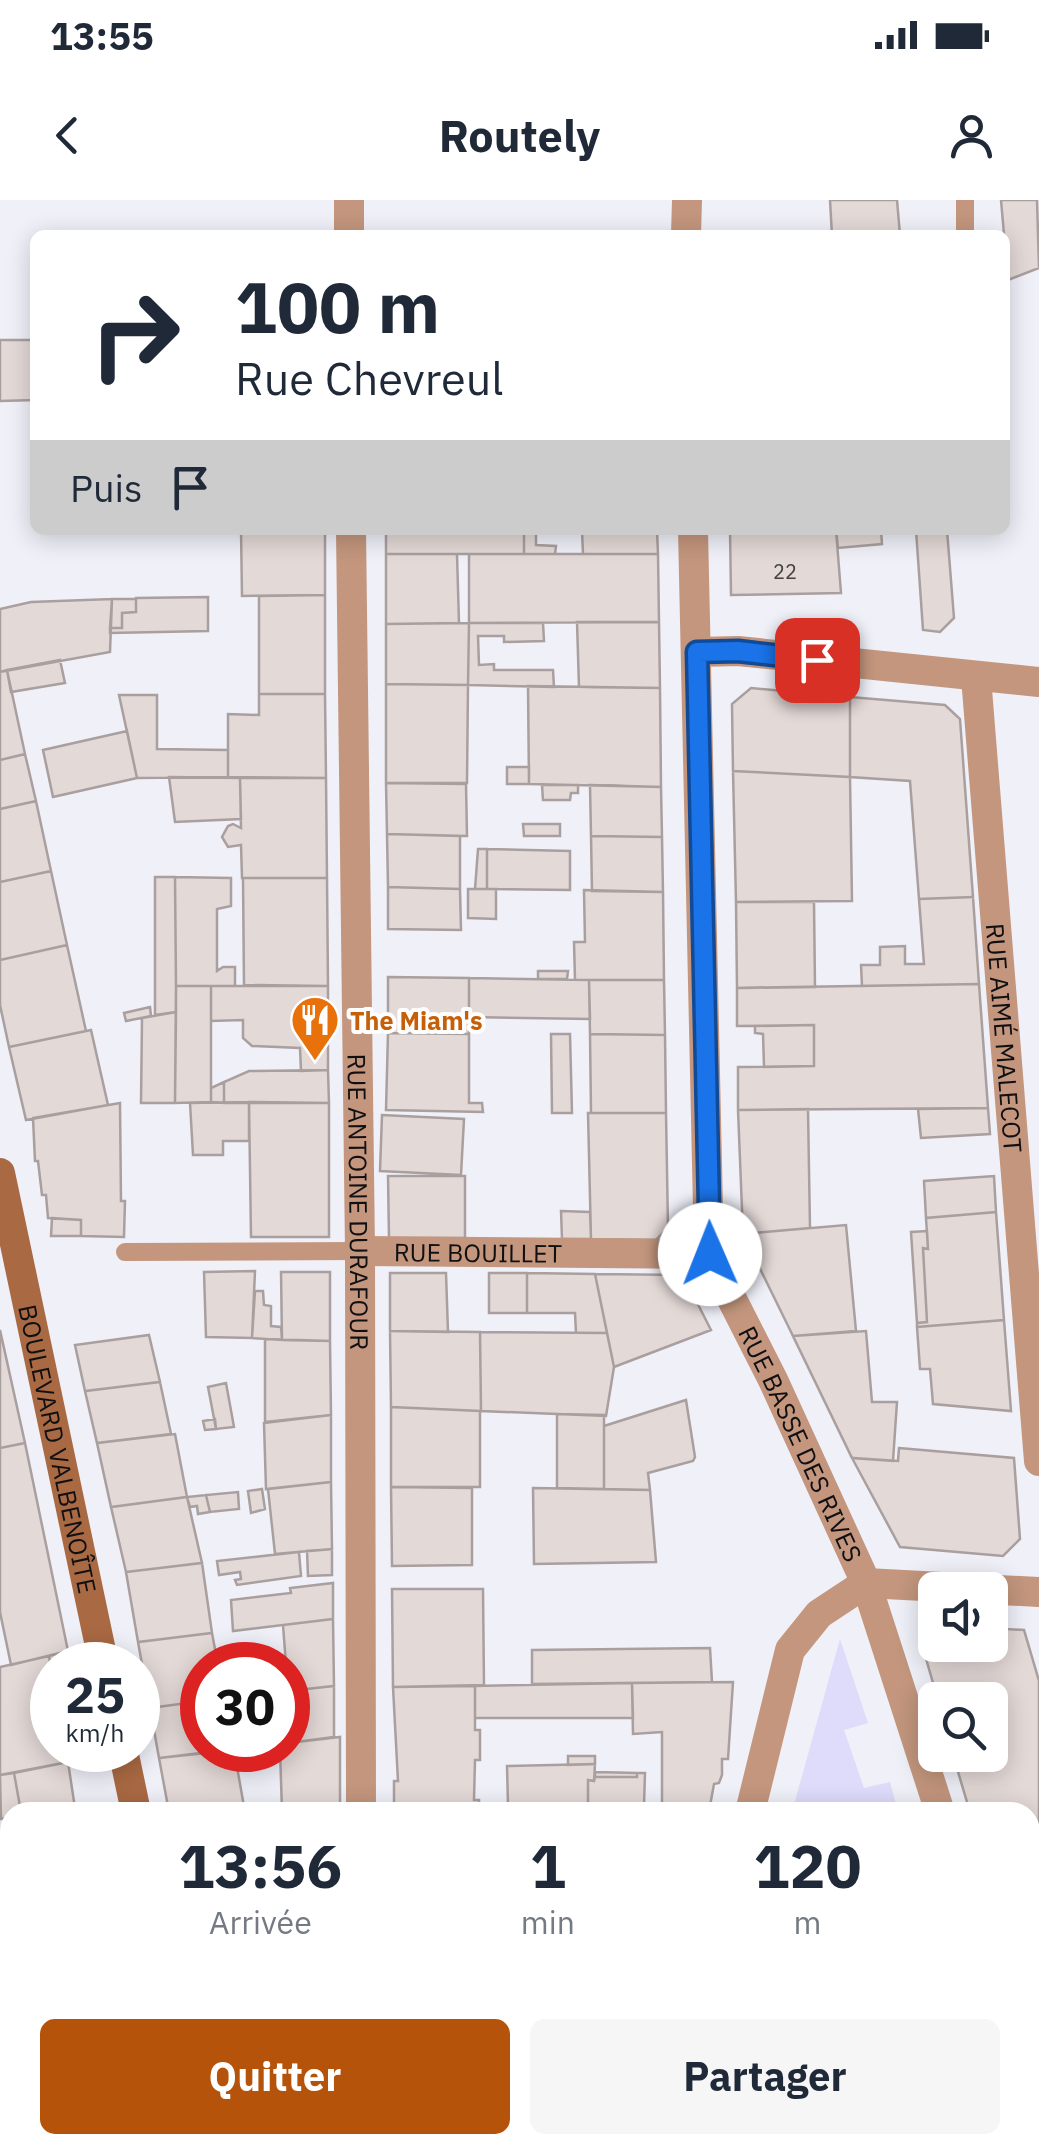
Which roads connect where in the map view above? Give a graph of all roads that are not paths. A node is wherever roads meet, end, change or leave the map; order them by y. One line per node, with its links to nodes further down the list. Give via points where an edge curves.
1 (349, 200): 4 (street)
2 (687, 200): 5 (street)
3 (965, 200): 6 (lane)
4 (349, 230)
5 (686, 230)
6 (965, 230)
7 (351, 535): 13 (street, RUE ANTOINE DURAFOUR)
8 (693, 535): 9 (street, RUE BASSE DES RIVES)
9 (697, 652): 10 (street); 15 (street, RUE BASSE DES RIVES)
10 (976, 677): 11 (street); 16 (street, RUE AIMÉ MALECOT)
11 (1039, 682)
12 (0, 1173): 19 (main road, BOULEVARD VALBENOÎTE)
13 (360, 1251): 14 (lane, RUE BOUILLET); 15 (street, RUE BOUILLET); 22 (street, RUE ANTOINE DURAFOUR)
14 (125, 1252)
15 (710, 1254): 17 (street, RUE BASSE DES RIVES)
16 (1039, 1461)
17 (866, 1582): 18 (street); 23 (street, via 819,1614 790,1650); 24 (street, RUE BASSE DES RIVES)
18 (1039, 1592)
19 (99, 1642)
20 (128, 1772): 21 (main road)
21 (134, 1802)
22 (361, 1802)
23 (752, 1802)
24 (937, 1802)

